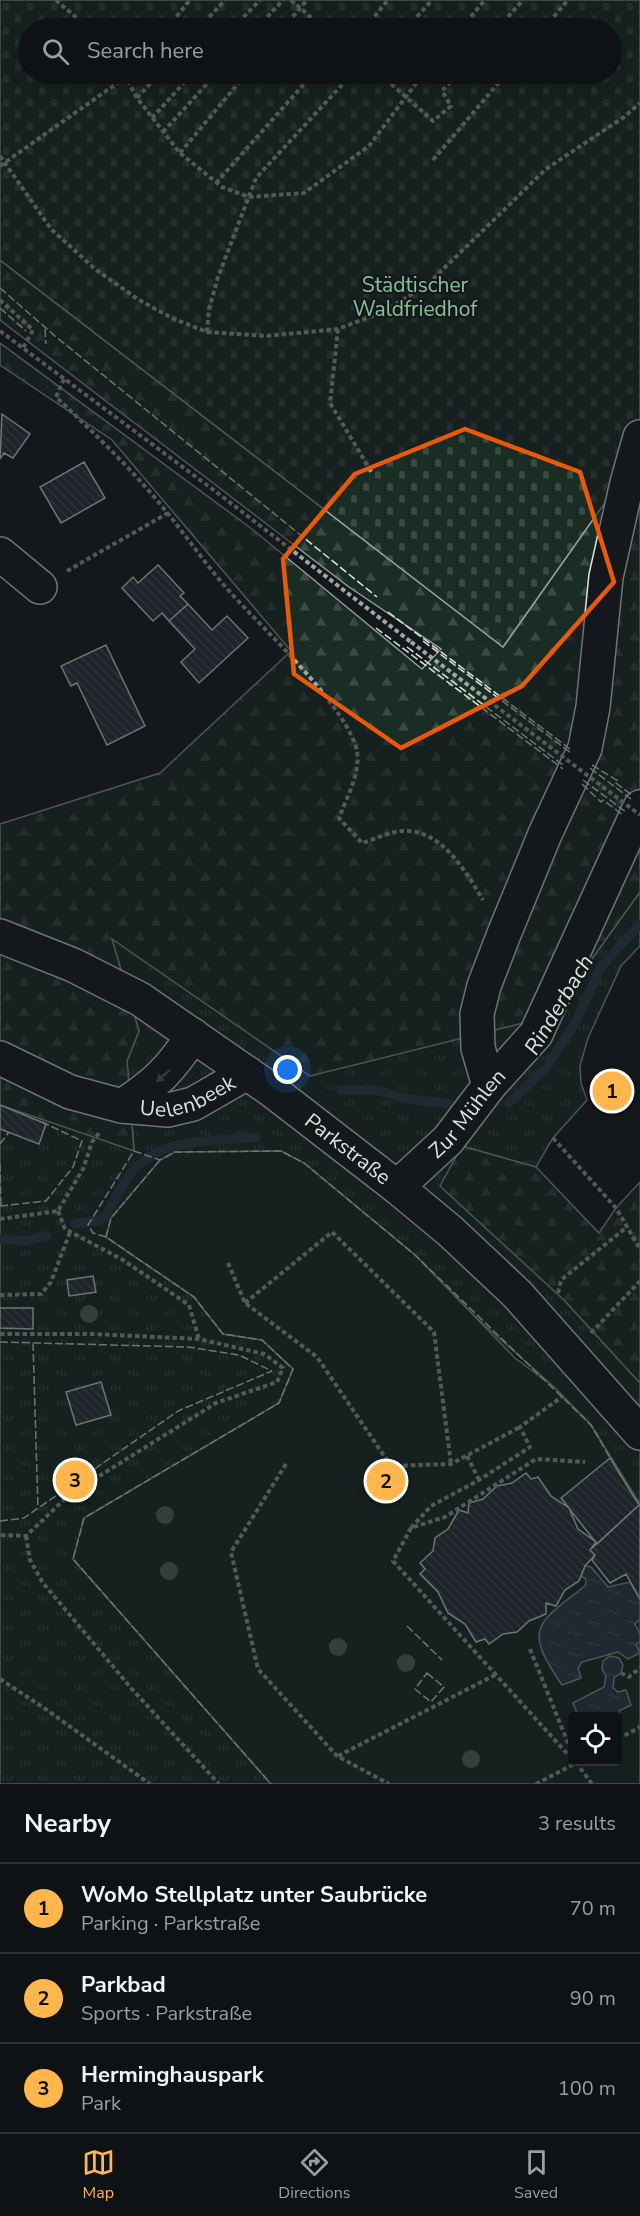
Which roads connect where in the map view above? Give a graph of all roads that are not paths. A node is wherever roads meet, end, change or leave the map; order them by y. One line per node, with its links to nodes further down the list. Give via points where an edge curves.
1 (640, 437): 9 (street, via 606,577 585,748 504,934 477,1014 478,1048)
2 (0, 554): 3 (street)
3 (40, 586)
4 (640, 807): 9 (street, Zur Mühlen, via 536,1034)
5 (0, 936): 6 (street, Parkstraße, via 120,989)
6 (193, 1035): 8 (street, Parkstraße); 10 (street, Uelenbeek, one-way to 10, via 173,1067)
7 (0, 1058): 10 (street, Uelenbeek)
8 (247, 1073): 10 (street, Uelenbeek, via 193,1104); 11 (street, Parkstraße)
9 (489, 1086): 11 (street, Zur Mühlen, via 447,1140)
10 (112, 1117)
11 (397, 1187): 12 (street, Parkstraße, via 517,1294)
12 (640, 1433)

